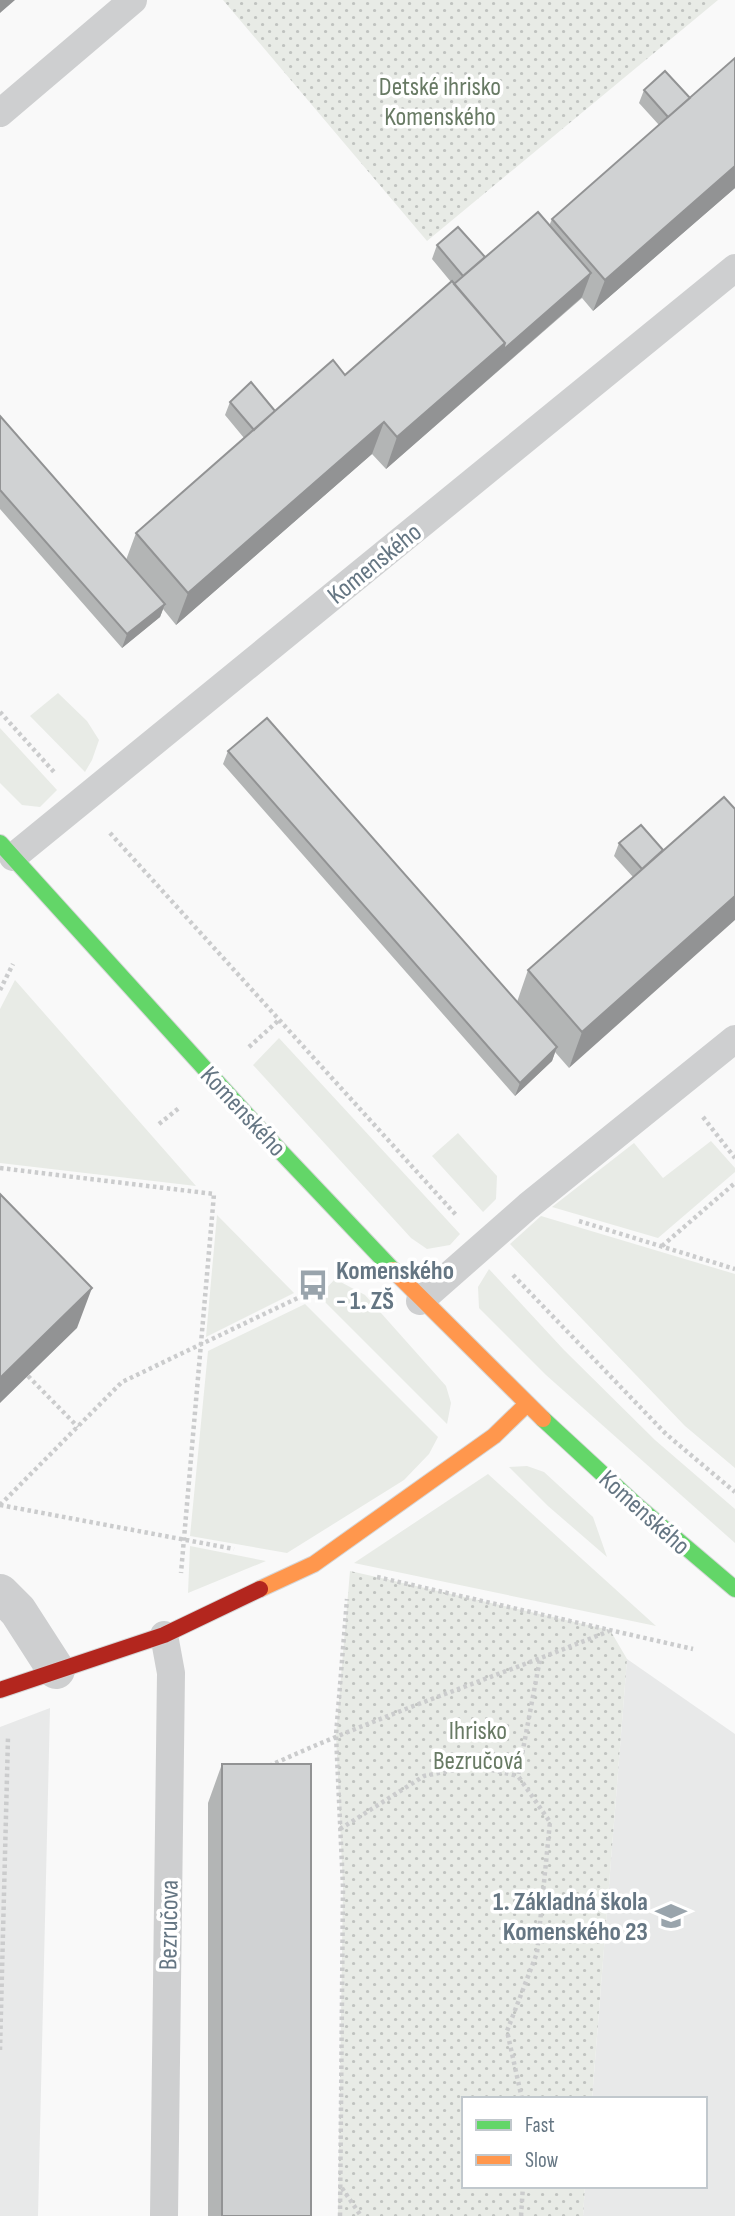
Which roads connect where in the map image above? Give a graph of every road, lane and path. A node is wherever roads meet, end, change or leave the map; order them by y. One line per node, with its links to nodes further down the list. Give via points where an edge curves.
1 (133, 0): 2 (lane)
2 (0, 113)
3 (735, 268): 5 (lane, Komenského)
4 (0, 712): 5 (path)
5 (82, 802): 6 (lane, Komenského); 15 (path)
6 (7, 850): 19 (street, Komenského)
7 (13, 964): 8 (path)
8 (0, 990)
9 (735, 1039): 10 (lane)
10 (678, 1087): 11 (path); 14 (lane)
11 (735, 1158)
12 (0, 1168): 20 (path, via 214,1194)
13 (735, 1183): 16 (path)
14 (528, 1206): 15 (lane); 16 (path)
15 (484, 1245): 19 (lane); 24 (path, via 666,1434)
16 (662, 1246): 17 (path)
17 (735, 1269)
18 (306, 1294): 20 (path)
19 (420, 1301): 22 (street, Komenského)
20 (202, 1344): 23 (path, via 122,1382); 30 (path)
21 (29, 1376): 23 (path)
22 (527, 1404): 26 (street, Komenského, via 657,1525); 30 (street, via 494,1436 314,1564)
23 (78, 1427): 25 (path)
24 (735, 1492)
25 (0, 1505)
26 (735, 1589)
27 (0, 1592): 32 (street, via 18,1611)
28 (347, 1598): 34 (path)
29 (610, 1630): 31 (path)
30 (170, 1632): 32 (street); 42 (lane, Bezručova)
31 (540, 1659): 34 (path); 36 (path)
32 (56, 1670): 33 (street)
33 (5, 1689): 38 (path)
34 (337, 1735): 35 (path); 37 (path)
35 (265, 1768)
36 (517, 1776): 37 (path, via 474,1766 424,1776); 39 (path, via 550,1822 537,1953 507,2031)
37 (340, 1829): 40 (path)
38 (0, 2050)
39 (522, 2097)
40 (341, 2186): 43 (path); 44 (path)
41 (523, 2188): 45 (path)
42 (164, 2216)
43 (340, 2216)
44 (361, 2216)
45 (521, 2216)

